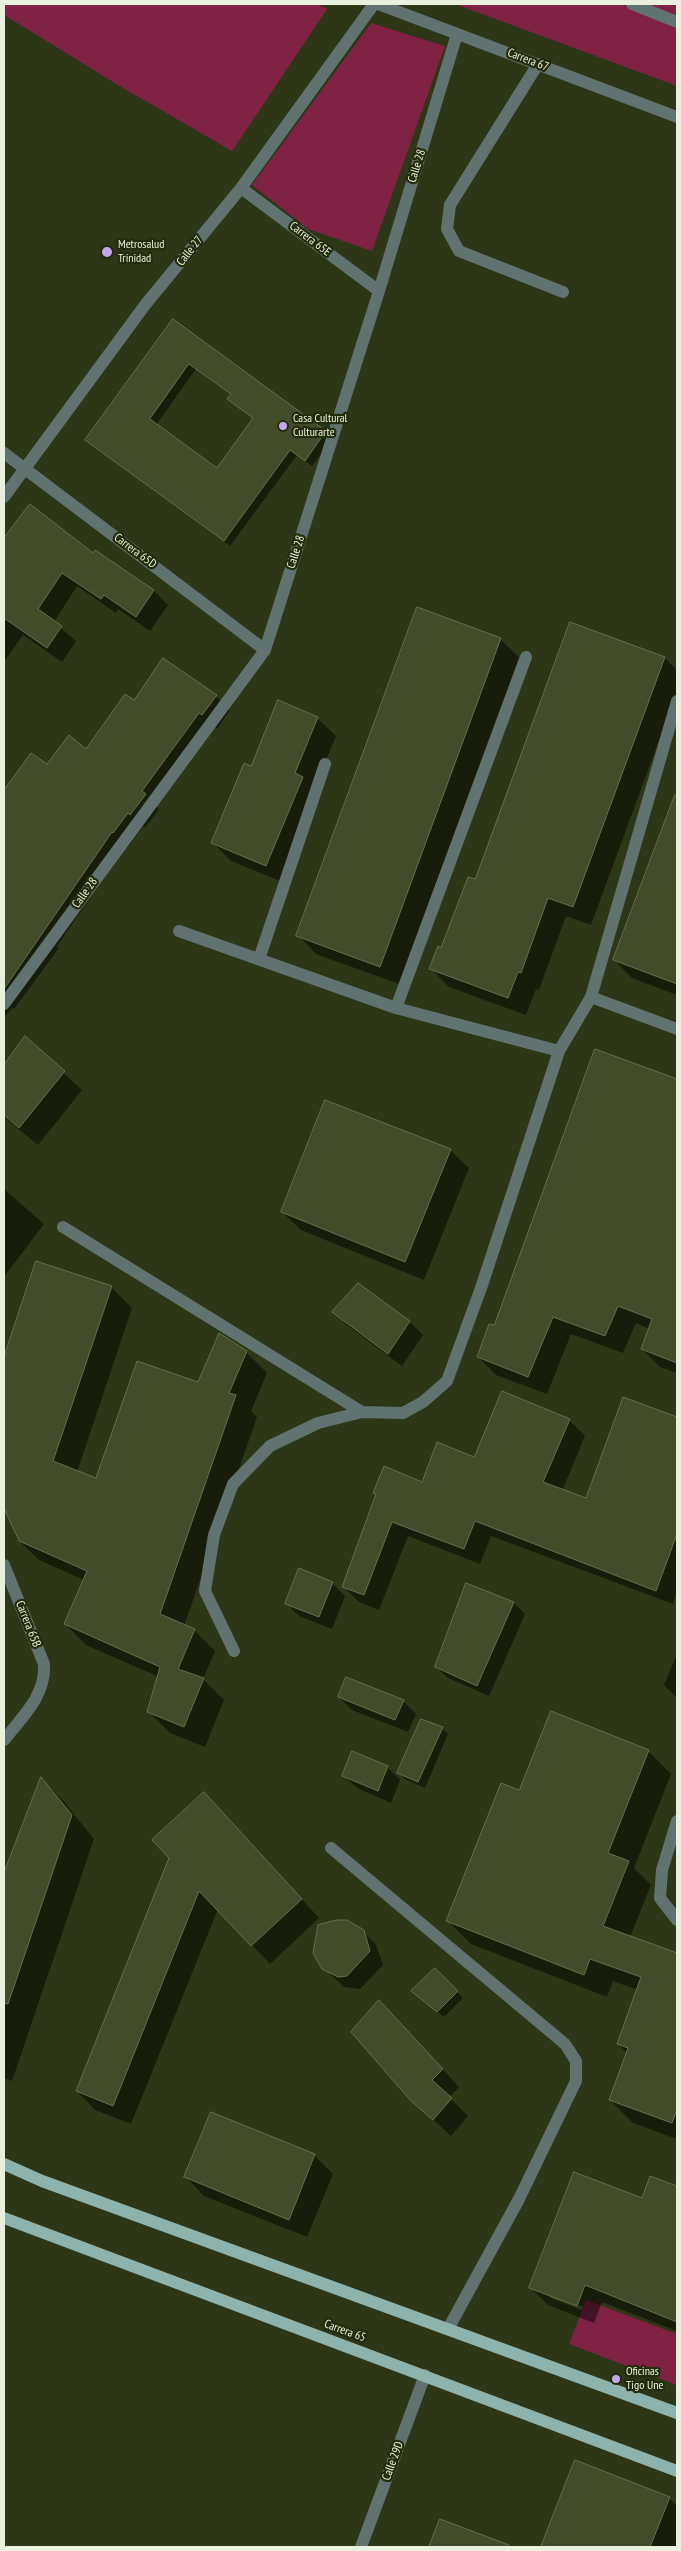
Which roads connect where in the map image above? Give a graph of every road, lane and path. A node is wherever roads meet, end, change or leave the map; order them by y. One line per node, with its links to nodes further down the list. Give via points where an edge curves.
1 (374, 4): 8 (street, Calle 27)
2 (378, 4): 5 (street, Carrera 67)
3 (632, 4): 4 (street)
4 (677, 22)
5 (457, 34): 6 (street, Carrera 67); 9 (street, Calle 28)
6 (538, 64): 7 (street, Carrera 67); 10 (street, via 450,205 447,229 459,251)
7 (677, 117)
8 (241, 188): 9 (street, Carrera 65E); 12 (street, Calle 27, via 145,305)
9 (379, 291): 14 (street, Calle 28)
10 (563, 292)
11 (4, 453): 12 (street, Carrera 65D)
12 (25, 468): 13 (street, Calle 27); 14 (street, Carrera 65D)
13 (4, 496)
14 (265, 650): 21 (street, Calle 28)
15 (526, 657): 22 (street)
16 (677, 701): 20 (street)
17 (325, 764): 19 (street)
18 (179, 931): 19 (street)
19 (259, 959): 22 (street)
20 (591, 997): 23 (street); 24 (street)
21 (4, 1004)
22 (396, 1008): 24 (street)
23 (677, 1029)
24 (559, 1051): 26 (street, via 481,1288 446,1381 422,1402 403,1413)
25 (64, 1227): 26 (street)
26 (362, 1412): 28 (street, via 318,1424 270,1446 233,1484 214,1535 205,1590)
27 (4, 1565): 29 (street, Carrera 65B, via 44,1664 43,1686 37,1698)
28 (234, 1651)
29 (4, 1740)
30 (677, 1821): 32 (street, via 662,1870 660,1898)
31 (331, 1848): 35 (street, via 565,2044 576,2062 576,2081 519,2199)
32 (677, 1920)
33 (4, 2164): 35 (main road, via 42,2181)
34 (4, 2218): 36 (main road, Carrera 65)
35 (448, 2329): 37 (main road)
36 (425, 2375): 38 (main road, Carrera 65); 39 (street, Calle 29D)
37 (677, 2413)
38 (677, 2471)
39 (361, 2547)

